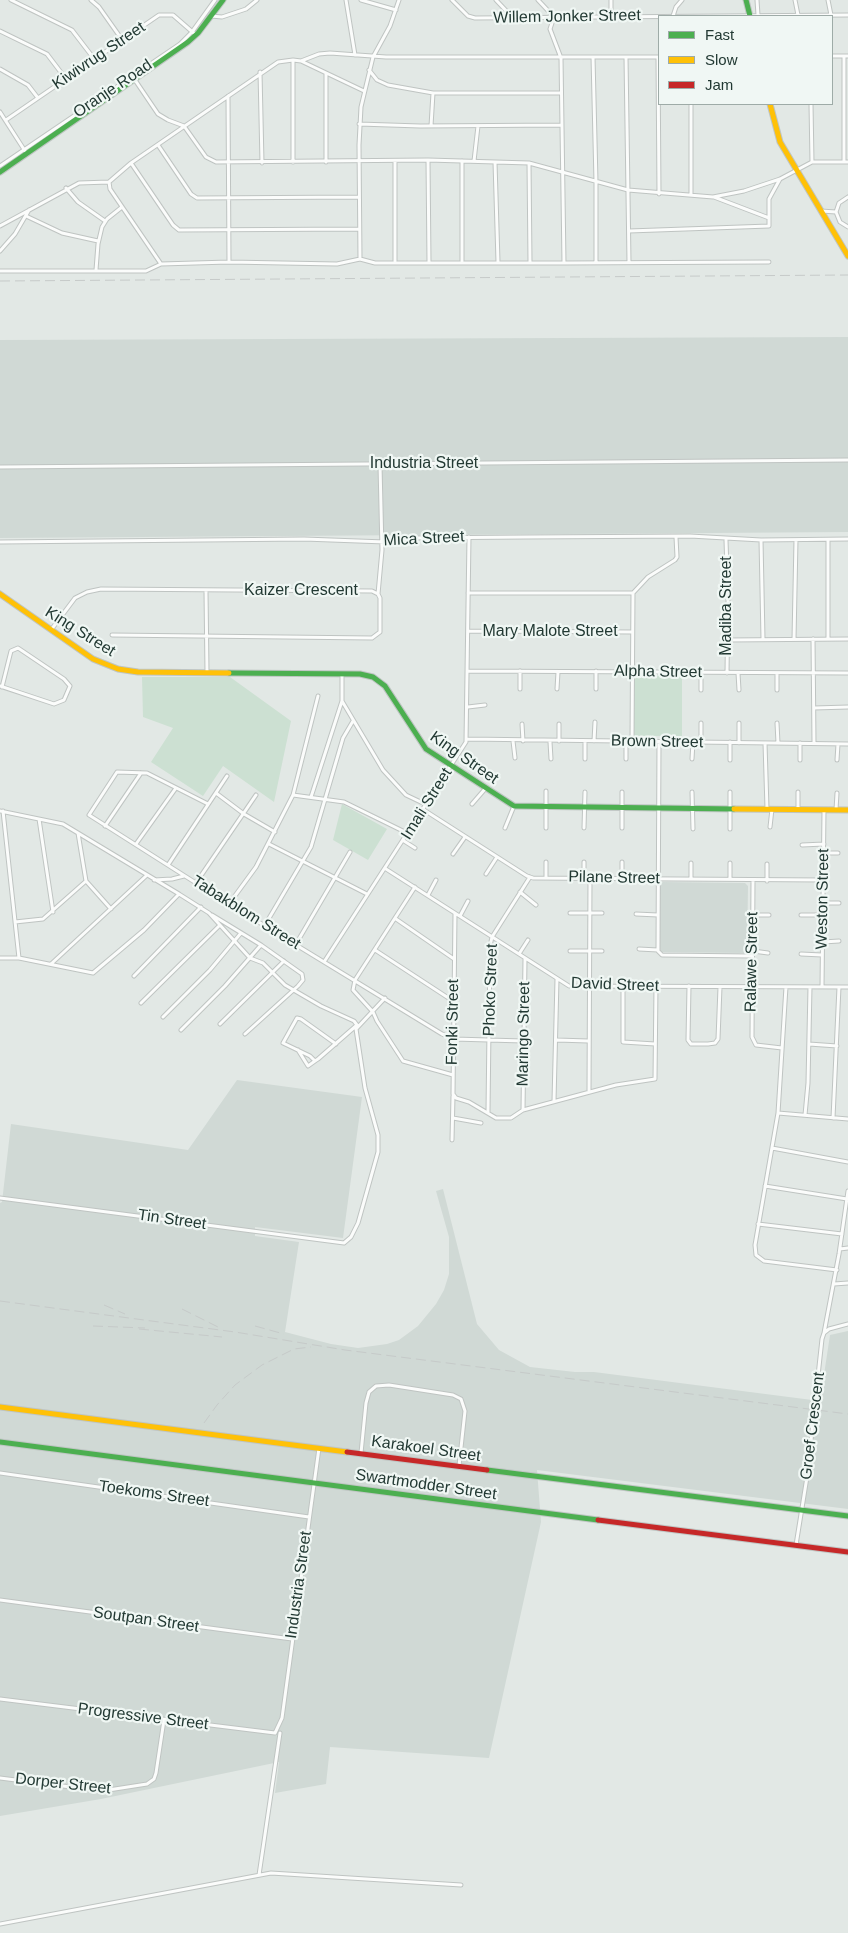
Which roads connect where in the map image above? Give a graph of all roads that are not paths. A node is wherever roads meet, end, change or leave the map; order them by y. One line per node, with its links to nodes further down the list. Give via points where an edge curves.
1 (12, 0): 41 (street, via 72,30)
2 (91, 0): 32 (street)
3 (215, 0): 31 (street, Oranje Road)
4 (223, 0): 25 (street)
5 (257, 0): 25 (street, via 246,9 222,18)
6 (346, 0): 33 (street)
7 (361, 0): 18 (street)
8 (399, 0): 18 (street)
9 (452, 0): 29 (street, Willem Jonker Street, via 470,17)
10 (496, 0): 29 (street)
11 (538, 0): 28 (street)
12 (611, 0): 26 (street)
13 (682, 0): 19 (street)
14 (746, 0): 20 (street)
15 (757, 0): 21 (street)
16 (794, 0): 22 (street)
17 (828, 0): 23 (street)
18 (396, 10): 36 (street)
19 (674, 15)
20 (750, 15)
21 (758, 15): 22 (street, Willem Jonker Street)
22 (798, 15): 23 (street, Willem Jonker Street)
23 (831, 15): 24 (street, Willem Jonker Street)
24 (848, 15)
25 (212, 16): 31 (street)
26 (611, 16): 27 (street, Willem Jonker Street); 28 (street, Willem Jonker Street)
27 (658, 16)
28 (554, 17): 29 (street, Willem Jonker Street); 40 (street, via 550,29)
29 (513, 18)
30 (0, 31): 48 (street, via 47,54)
31 (194, 33): 32 (street, Kiwivrug Street, via 178,18 165,14); 49 (street); 67 (street, Oranje Road)
32 (123, 41): 41 (street, Kiwivrug Street)
33 (355, 55): 36 (street); 43 (street, via 319,54)
34 (833, 56): 35 (street)
35 (846, 56): 77 (street)
36 (373, 57): 40 (street); 45 (street)
37 (593, 57): 38 (street); 40 (street); 88 (street)
38 (626, 57): 39 (street); 90 (street)
39 (658, 57)
40 (560, 58): 52 (street)
41 (95, 60): 48 (street, Kiwivrug Street)
42 (293, 60): 43 (street); 46 (street, via 278,62); 73 (street)
43 (301, 61): 47 (street)
44 (0, 69): 54 (street, via 28,85)
45 (369, 69): 50 (street); 51 (street, via 377,80 388,85)
46 (260, 72): 53 (street); 80 (street)
47 (326, 72): 50 (street); 74 (street)
48 (66, 79): 54 (street, Kiwivrug Street)
49 (135, 80): 63 (street, via 158,114); 67 (street)
50 (364, 91): 61 (street)
51 (433, 93): 52 (street); 64 (street)
52 (561, 93): 62 (street)
53 (228, 95): 63 (street); 79 (street)
54 (38, 98): 60 (street, Kiwivrug Street)
55 (659, 105): 91 (street)
56 (690, 105): 92 (street)
57 (770, 105): 83 (street, via 780,142)
58 (811, 105): 76 (street)
59 (0, 112): 60 (street)
60 (6, 120): 67 (street)
61 (360, 124): 64 (street); 69 (street)
62 (562, 125): 65 (street); 85 (street)
63 (184, 126): 66 (street); 79 (street, via 208,159)
64 (431, 126): 65 (street)
65 (478, 126): 72 (street)
66 (158, 145): 78 (street); 94 (street, via 193,196)
67 (26, 152): 82 (street, Oranje Road); 84 (street)
68 (428, 160): 70 (street); 71 (street); 116 (street)
69 (359, 161): 70 (street); 74 (street); 95 (street)
70 (395, 161): 115 (street)
71 (462, 161): 72 (street); 113 (street)
72 (474, 161): 75 (street)
73 (293, 162): 74 (street); 80 (street)
74 (326, 162)
75 (495, 162): 81 (street); 117 (street)
76 (812, 162): 77 (street); 83 (street)
77 (846, 162)
78 (132, 163): 87 (street); 107 (street, via 176,228 187,231)
79 (229, 163): 80 (street); 94 (street)
80 (262, 163)
81 (529, 163): 85 (street); 118 (street)
82 (0, 166)
83 (797, 169): 86 (street); 99 (street)
84 (0, 172)
85 (563, 173): 88 (street); 121 (street)
86 (780, 179): 93 (street, via 744,191); 102 (street, via 769,199)
87 (109, 182): 89 (street, via 86,181); 97 (street, via 110,190)
88 (596, 182): 90 (street); 122 (street)
89 (66, 188): 98 (street); 103 (street, via 78,202)
90 (628, 190): 91 (street); 108 (street)
91 (659, 194): 92 (street)
92 (691, 195): 93 (street)
93 (713, 196): 102 (street)
94 (228, 197): 95 (street); 107 (street)
95 (359, 197): 106 (street)
96 (848, 197): 100 (street, via 839,203)
97 (122, 207): 103 (street); 123 (street)
98 (30, 209): 101 (street); 104 (street)
99 (821, 211): 100 (street); 111 (street)
100 (836, 212): 105 (street, via 840,222)
101 (26, 216): 109 (street, via 62,233); 110 (street)
102 (769, 218): 108 (street, via 769,226 756,228)
103 (105, 221): 109 (street)
104 (0, 226)
105 (848, 227)
106 (359, 229): 107 (street); 112 (street)
107 (228, 230): 114 (street)
108 (629, 231): 119 (street)
109 (98, 241): 124 (street)
110 (0, 251)
111 (848, 256)
112 (360, 259): 114 (street, via 337,264); 115 (street)
113 (462, 261): 116 (street); 117 (street)
114 (229, 262): 123 (street)
115 (395, 262): 116 (street)
116 (428, 262)
117 (498, 262): 118 (street)
118 (530, 262): 121 (street)
119 (629, 262): 120 (street); 122 (street)
120 (769, 262)
121 (564, 263): 122 (street)
122 (596, 263)
123 (161, 264): 124 (street, via 146,270)
124 (96, 270): 125 (street)
125 (0, 271)
126 (848, 460): 127 (street, Industria Street)
127 (380, 465): 128 (street, Industria Street); 137 (street)
128 (0, 467)
129 (676, 536): 130 (street, Mica Street); 132 (street, Mica Street); 140 (street, via 676,560 640,583)
130 (469, 537): 137 (street, Mica Street); 139 (street, Imali Street)
131 (848, 539): 135 (street, Mica Street)
132 (726, 540): 133 (street, Mica Street); 153 (street, Madiba Street)
133 (761, 540): 134 (street, Mica Street); 149 (street)
134 (796, 540): 135 (street, Mica Street); 150 (street)
135 (828, 540): 148 (street)
136 (0, 542): 137 (street, Mica Street, via 304,539)
137 (381, 542): 142 (street)
138 (206, 591): 142 (street, Kaizer Crescent, via 372,591); 143 (street, Kaizer Crescent, via 93,590 70,602); 147 (street)
139 (468, 593): 140 (street); 144 (street, Imali Street)
140 (633, 593): 145 (street)
141 (0, 594): 143 (street, King Street)
142 (378, 594): 147 (street, Kaizer Crescent, via 380,631 375,637)
143 (51, 630): 156 (street, King Street, via 93,659 118,669)
144 (468, 631): 145 (street, Mary Malote Street); 154 (street, Imali Street)
145 (632, 632): 159 (street)
146 (112, 635): 147 (street, Kaizer Crescent)
147 (206, 636): 156 (street)
148 (828, 638): 151 (street); 152 (street)
149 (763, 639): 150 (street); 153 (street)
150 (794, 639): 151 (street)
151 (812, 639): 164 (street)
152 (848, 639)
153 (728, 640): 161 (street, Madiba Street)
154 (468, 671): 155 (street, Alpha Street); 177 (street, Imali Street)
155 (520, 671): 157 (street, Alpha Street); 168 (street)
156 (207, 672): 166 (street, King Street)
157 (558, 672): 158 (street, Alpha Street); 169 (street)
158 (596, 672): 159 (street, Alpha Street); 170 (street)
159 (632, 672): 160 (street, Alpha Street); 194 (street)
160 (701, 673): 161 (street, Alpha Street); 171 (street)
161 (727, 673): 162 (street, Alpha Street)
162 (738, 673): 163 (street, Alpha Street); 172 (street)
163 (778, 673): 164 (street, Alpha Street); 173 (street)
164 (813, 673): 165 (street, Alpha Street); 179 (street)
165 (848, 673)
166 (342, 674): 175 (street); 215 (street, King Street, via 369,675 380,681 422,746)
167 (1, 686): 167 (street, via 57,704 64,700 70,686 18,648 12,651)
168 (520, 689)
169 (557, 689)
170 (596, 690)
171 (701, 690)
172 (739, 690)
173 (777, 690)
174 (318, 696): 229 (street)
175 (342, 701): 180 (street); 230 (street)
176 (485, 705): 177 (street)
177 (468, 707): 187 (street, Imali Street)
178 (848, 707): 179 (street)
179 (814, 708): 204 (street)
180 (353, 721): 231 (street, via 343,738); 234 (street, via 393,782 406,795)
181 (594, 722): 192 (street)
182 (701, 723): 198 (street)
183 (739, 723): 200 (street)
184 (778, 723): 202 (street)
185 (522, 724): 189 (street)
186 (559, 724): 190 (street)
187 (467, 739): 188 (street, Brown Street); 215 (street, Imali Street)
188 (513, 741): 189 (street, Brown Street); 207 (street)
189 (523, 741): 195 (street, Brown Street)
190 (559, 741): 191 (street, Brown Street); 195 (street, Brown Street)
191 (585, 741): 192 (street, Brown Street); 209 (street)
192 (594, 741): 193 (street, Brown Street)
193 (626, 741): 194 (street, Brown Street); 210 (street)
194 (632, 741): 196 (street, Brown Street)
195 (550, 742): 208 (street)
196 (659, 742): 197 (street, Brown Street); 239 (street)
197 (693, 742): 198 (street, Brown Street); 211 (street)
198 (701, 742): 199 (street, Brown Street)
199 (730, 742): 200 (street, Brown Street); 212 (street)
200 (739, 742): 201 (street, Brown Street)
201 (765, 743): 202 (street, Brown Street); 242 (street)
202 (778, 743): 203 (street, Brown Street)
203 (800, 743): 204 (street, Brown Street); 213 (street)
204 (814, 743): 205 (street, Brown Street)
205 (838, 744): 206 (street, Brown Street); 214 (street)
206 (848, 744)
207 (515, 758)
208 (551, 759)
209 (585, 759)
210 (626, 759)
211 (692, 760)
212 (730, 760)
213 (800, 760)
214 (837, 760)
215 (451, 765): 219 (street, King Street); 234 (street, Imali Street)
216 (141, 772): 218 (street); 251 (street); 251 (street, Tabakblom Street, via 114,773 89,814)
217 (227, 776): 226 (street)
218 (176, 788): 232 (street); 266 (street)
219 (485, 788): 233 (street); 235 (street, King Street)
220 (546, 792): 236 (street)
221 (585, 792): 237 (street)
222 (622, 792): 238 (street)
223 (692, 792): 240 (street)
224 (730, 792): 241 (street)
225 (798, 792): 243 (street)
226 (216, 793): 232 (street); 249 (street)
227 (837, 793): 246 (street)
228 (256, 795): 249 (street)
229 (293, 795): 230 (street); 259 (street)
230 (311, 797): 231 (street)
231 (326, 799): 261 (street, via 349,804); 274 (street)
232 (208, 804): 281 (street)
233 (472, 804)
234 (427, 805): 244 (street, Imali Street)
235 (514, 806): 236 (street); 253 (street)
236 (546, 807): 237 (street); 254 (street)
237 (584, 807): 238 (street); 255 (street)
238 (622, 807): 239 (street); 256 (street)
239 (660, 808): 240 (street); 292 (street)
240 (692, 808): 241 (street); 257 (street)
241 (730, 809): 242 (street); 258 (street)
242 (770, 809): 243 (street); 252 (street)
243 (798, 809): 245 (street)
244 (424, 810): 261 (street, Imali Street); 262 (street, Pilane Street)
245 (824, 810): 246 (street); 265 (street, Weston Street)
246 (836, 810): 247 (street)
247 (848, 810)
248 (1, 811): 250 (street); 328 (street)
249 (244, 814): 259 (street); 301 (street)
250 (39, 819): 260 (street, via 58,822); 314 (street)
251 (105, 826): 266 (street, Tabakblom Street)
252 (770, 827)
253 (505, 828)
254 (546, 828)
255 (584, 828)
256 (622, 828)
257 (693, 829)
258 (730, 829)
259 (275, 832): 264 (street)
260 (78, 833): 284 (street); 299 (street)
261 (409, 834): 263 (street, Imali Street)
262 (465, 837): 272 (street); 273 (street, Pilane Street)
263 (404, 841): 268 (street); 282 (street, Imali Street)
264 (269, 844): 274 (street); 310 (street)
265 (824, 844): 267 (street); 270 (street, Weston Street)
266 (136, 845): 281 (street, Tabakblom Street)
267 (802, 846)
268 (415, 848)
269 (350, 852): 287 (street)
270 (823, 853): 271 (street); 298 (street, Weston Street)
271 (838, 853)
272 (454, 854)
273 (497, 857): 283 (street); 286 (street, Pilane Street)
274 (304, 861): 287 (street); 330 (street)
275 (546, 862): 288 (street)
276 (584, 862): 289 (street)
277 (622, 862): 291 (street)
278 (691, 863): 293 (street)
279 (730, 863): 294 (street)
280 (767, 864): 300 (street)
281 (168, 865): 285 (street, Tabakblom Street)
282 (386, 869): 302 (street, David Street); 305 (street, Imali Street)
283 (486, 874)
284 (146, 876): 295 (street); 313 (street)
285 (184, 876): 295 (street); 301 (street, Tabakblom Street)
286 (530, 877): 288 (street, Pilane Street); 303 (street, Phoko Street)
287 (334, 878): 305 (street); 337 (street)
288 (546, 878): 289 (street, Pilane Street)
289 (584, 878): 290 (street, Pilane Street)
290 (590, 878): 291 (street, Pilane Street); 318 (street)
291 (622, 879): 292 (street, Pilane Street)
292 (659, 879): 293 (street, Pilane Street); 326 (street)
293 (691, 879): 294 (street, Pilane Street)
294 (730, 879): 297 (street, Pilane Street)
295 (153, 880): 304 (street)
296 (436, 880): 306 (street)
297 (753, 880): 300 (street, Pilane Street); 321 (street, Ralawe Street)
298 (823, 880): 300 (street, Pilane Street); 308 (street, Weston Street)
299 (86, 881): 313 (street); 314 (street)
300 (767, 881)
301 (196, 883): 310 (street, Tabakblom Street)
302 (416, 887): 306 (street, David Street); 327 (street)
303 (520, 892): 311 (street); 332 (street, Phoko Street)
304 (178, 894): 312 (street); 358 (street, via 97,971 87,973)
305 (367, 894): 357 (street, Imali Street)
306 (428, 895): 316 (street, David Street)
307 (468, 901): 325 (street)
308 (823, 903): 309 (street); 324 (street, Weston Street)
309 (839, 903)
310 (229, 904): 330 (street, Tabakblom Street)
311 (536, 905)
312 (201, 907): 315 (street); 360 (street)
313 (111, 909): 358 (street)
314 (53, 912): 328 (street, via 40,921)
315 (209, 913): 329 (street); 331 (street)
316 (456, 913): 325 (street, David Street); 355 (street, Fonki Street)
317 (570, 913): 318 (street)
318 (588, 913): 319 (street); 345 (street)
319 (602, 913)
320 (636, 914): 326 (street)
321 (753, 915): 322 (street); 344 (street, Ralawe Street)
322 (769, 915)
323 (801, 915): 324 (street)
324 (823, 915): 336 (street, Weston Street)
325 (460, 916): 332 (street, David Street)
326 (658, 916): 341 (street)
327 (396, 919): 340 (street); 355 (street)
328 (15, 922): 352 (street)
329 (219, 926): 335 (street); 377 (street)
330 (265, 926): 337 (street, Tabakblom Street)
331 (241, 933): 335 (street); 338 (street)
332 (492, 937): 347 (street, David Street); 385 (street, Phoko Street, via 489,950)
333 (528, 940): 347 (street)
334 (839, 941): 336 (street)
335 (234, 942): 353 (street); 379 (street)
336 (822, 942): 349 (street, Weston Street)
337 (296, 944): 357 (street, Tabakblom Street)
338 (261, 945): 353 (street); 356 (street)
339 (640, 949): 341 (street)
340 (376, 950): 362 (street); 376 (street)
341 (658, 950): 350 (street, via 662,955)
342 (570, 951): 345 (street)
343 (602, 951): 345 (street)
344 (753, 951): 346 (street); 350 (street, Ralawe Street)
345 (589, 952): 363 (street)
346 (768, 953)
347 (519, 954): 354 (street, David Street)
348 (801, 954): 349 (street)
349 (822, 954): 371 (street, Weston Street)
350 (752, 956): 368 (street, Ralawe Street)
351 (0, 958): 352 (street)
352 (19, 958): 358 (street)
353 (250, 958): 359 (street, via 263,963); 382 (street)
354 (525, 958): 361 (street, David Street); 387 (street, Maringo Street)
355 (454, 959): 376 (street, Fonki Street)
356 (284, 961): 359 (street); 374 (street, via 302,974 303,980)
357 (324, 962): 362 (street, Tabakblom Street)
358 (51, 964)
359 (273, 974): 374 (street); 380 (street)
360 (134, 976)
361 (557, 979): 363 (street, David Street, via 569,986); 386 (street)
362 (355, 980): 375 (street, Tabakblom Street); 378 (street, via 353,992)
363 (589, 986): 364 (street, David Street); 388 (street)
364 (623, 986): 365 (street, David Street); 390 (street, via 624,1042)
365 (656, 986): 366 (street, David Street); 390 (street)
366 (689, 986): 367 (street, David Street); 367 (street, via 689,1041 693,1044 716,1042)
367 (720, 987): 368 (street, David Street)
368 (752, 987): 369 (street, David Street); 393 (street, Ralawe Street, via 751,1031 754,1043)
369 (786, 987): 370 (street, David Street); 393 (street)
370 (810, 987): 371 (street, David Street); 391 (street)
371 (822, 987): 372 (street, David Street)
372 (839, 987): 373 (street, David Street); 392 (street)
373 (848, 988)
374 (293, 990): 381 (street); 383 (street)
375 (385, 998): 378 (street); 384 (street, Tabakblom Street)
376 (454, 1001): 384 (street, Fonki Street)
377 (141, 1003)
378 (373, 1012): 381 (street); 396 (street, via 403,1060)
379 (164, 1017)
380 (220, 1024)
381 (357, 1025): 389 (street); 413 (street, Tin Street, via 365,1088 378,1136 378,1152 358,1223 344,1243)
382 (181, 1030)
383 (245, 1034)
384 (454, 1039): 385 (street); 396 (street, Fonki Street)
385 (489, 1040): 387 (street); 401 (street, Phoko Street)
386 (557, 1040): 388 (street); 399 (street)
387 (523, 1041): 400 (street, Maringo Street)
388 (588, 1041): 397 (street)
389 (336, 1044): 394 (street, via 296,1018 283,1043); 395 (street)
390 (655, 1044): 397 (street, via 655,1079)
391 (809, 1044): 392 (street); 403 (street)
392 (837, 1046): 405 (street)
393 (782, 1048): 402 (street)
394 (297, 1049): 395 (street); 395 (street, via 308,1066)
395 (315, 1061)
396 (453, 1075): 398 (street, Fonki Street)
397 (589, 1092): 399 (street)
398 (453, 1096): 401 (street); 404 (street, Fonki Street)
399 (554, 1101): 400 (street)
400 (523, 1110): 401 (street, via 504,1119)
401 (486, 1112)
402 (778, 1112): 403 (street); 409 (street)
403 (805, 1115): 405 (street)
404 (452, 1118): 407 (street); 408 (street, Fonki Street)
405 (833, 1118): 406 (street)
406 (848, 1119)
407 (481, 1123)
408 (452, 1140)
409 (772, 1148): 410 (street); 411 (street)
410 (848, 1162)
411 (765, 1186): 414 (street); 415 (street)
412 (848, 1191): 414 (street, Groef Crescent)
413 (0, 1198)
414 (847, 1199): 416 (street, Groef Crescent)
415 (758, 1224): 416 (street); 419 (street, via 754,1250 760,1260)
416 (842, 1234): 418 (street, Groef Crescent)
417 (848, 1248): 418 (street)
418 (840, 1249): 419 (street, Groef Crescent)
419 (837, 1270): 421 (street, Groef Crescent)
420 (848, 1283): 421 (street)
421 (834, 1284): 423 (street, Groef Crescent)
422 (848, 1324): 423 (street)
423 (824, 1333): 431 (street, Groef Crescent)
424 (0, 1407): 426 (street, Karakoel Street)
425 (0, 1442): 430 (street, Swartmodder Street)
426 (319, 1448): 427 (street, Karakoel Street); 430 (street, Industria Street)
427 (362, 1453): 428 (street, Karakoel Street); 428 (street, via 369,1392 376,1386 389,1385 461,1399 465,1411)
428 (458, 1467): 431 (street, Karakoel Street)
429 (0, 1473): 433 (street, Toekoms Street)
430 (314, 1483): 433 (street, Industria Street); 434 (street, Swartmodder Street)
431 (802, 1510): 432 (street, Karakoel Street); 434 (street, Groef Crescent)
432 (848, 1516)
433 (309, 1517): 437 (street, Industria Street)
434 (796, 1545): 435 (street, Swartmodder Street)
435 (848, 1552)
436 (0, 1600): 437 (street, Soutpan Street)
437 (292, 1639): 440 (street, Industria Street)
438 (0, 1698): 439 (street, Progressive Street)
439 (164, 1720): 440 (street, Progressive Street, via 272,1733); 442 (street, Dorper Street, via 156,1773 147,1784 102,1791)
440 (281, 1722)
441 (280, 1733): 443 (street)
442 (0, 1778)
443 (259, 1875): 444 (street, via 280,1872); 445 (street)
444 (461, 1885)
445 (0, 1924)

